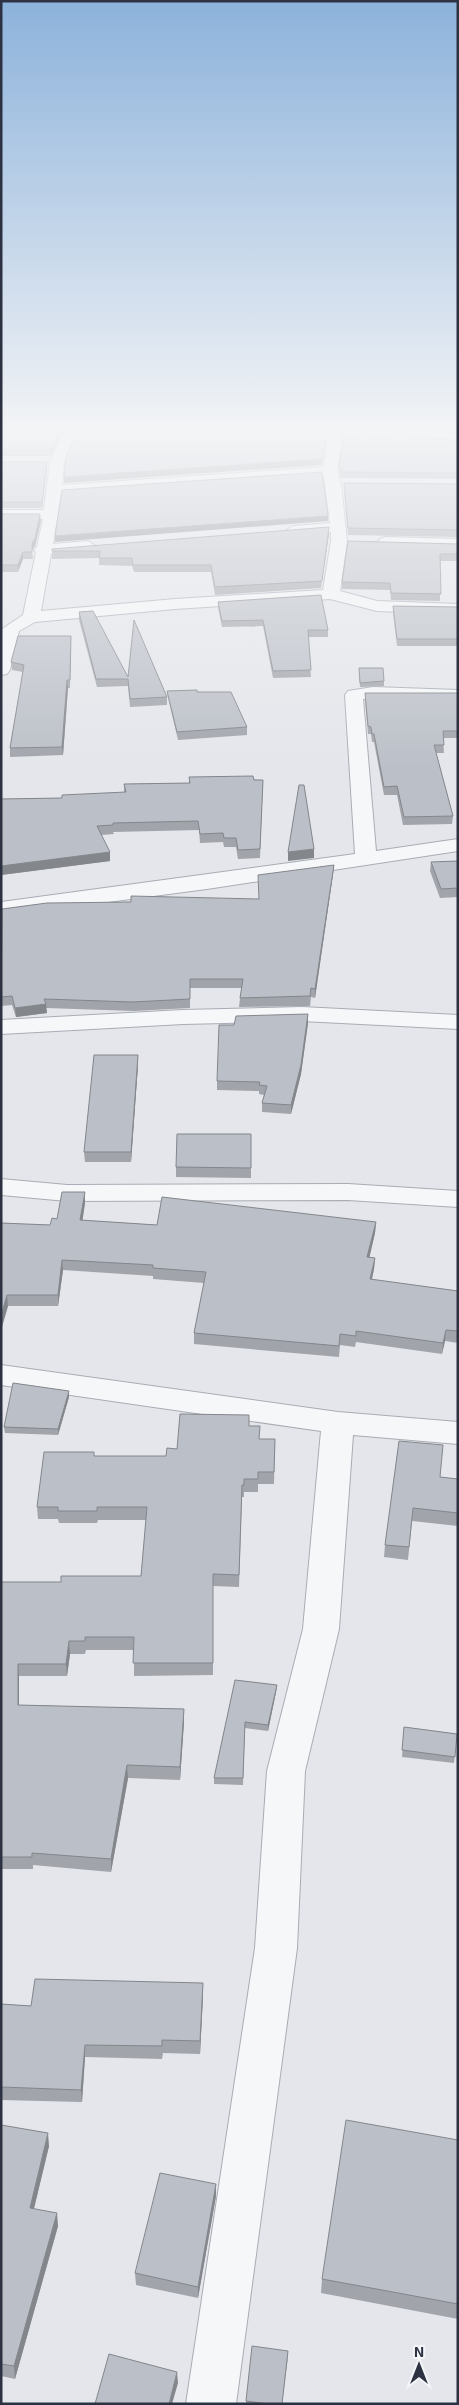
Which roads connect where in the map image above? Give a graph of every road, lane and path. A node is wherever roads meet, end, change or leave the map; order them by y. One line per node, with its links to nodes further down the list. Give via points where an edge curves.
1 (43, 545): 4 (street)
2 (337, 545): 5 (street)
3 (99, 546): 4 (street)
4 (42, 550): 7 (street)
5 (331, 594): 6 (street, via 352,602 393,607); 7 (street)
6 (458, 609)
7 (31, 617): 8 (street)
8 (6, 630): 9 (street)
9 (1, 670)
10 (458, 695): 12 (street, via 373,692 354,695)
11 (458, 845): 12 (street)
12 (366, 857): 13 (street)
13 (1, 909)
14 (458, 1022): 15 (street, via 302,1014)
15 (1, 1027)
16 (1, 1187): 17 (street, via 67,1193 348,1192)
17 (458, 1199)
18 (1, 1375): 19 (street)
19 (338, 1423): 20 (street); 21 (street, via 321,1629 286,1771 276,1948)
20 (458, 1433)
21 (211, 2404)

